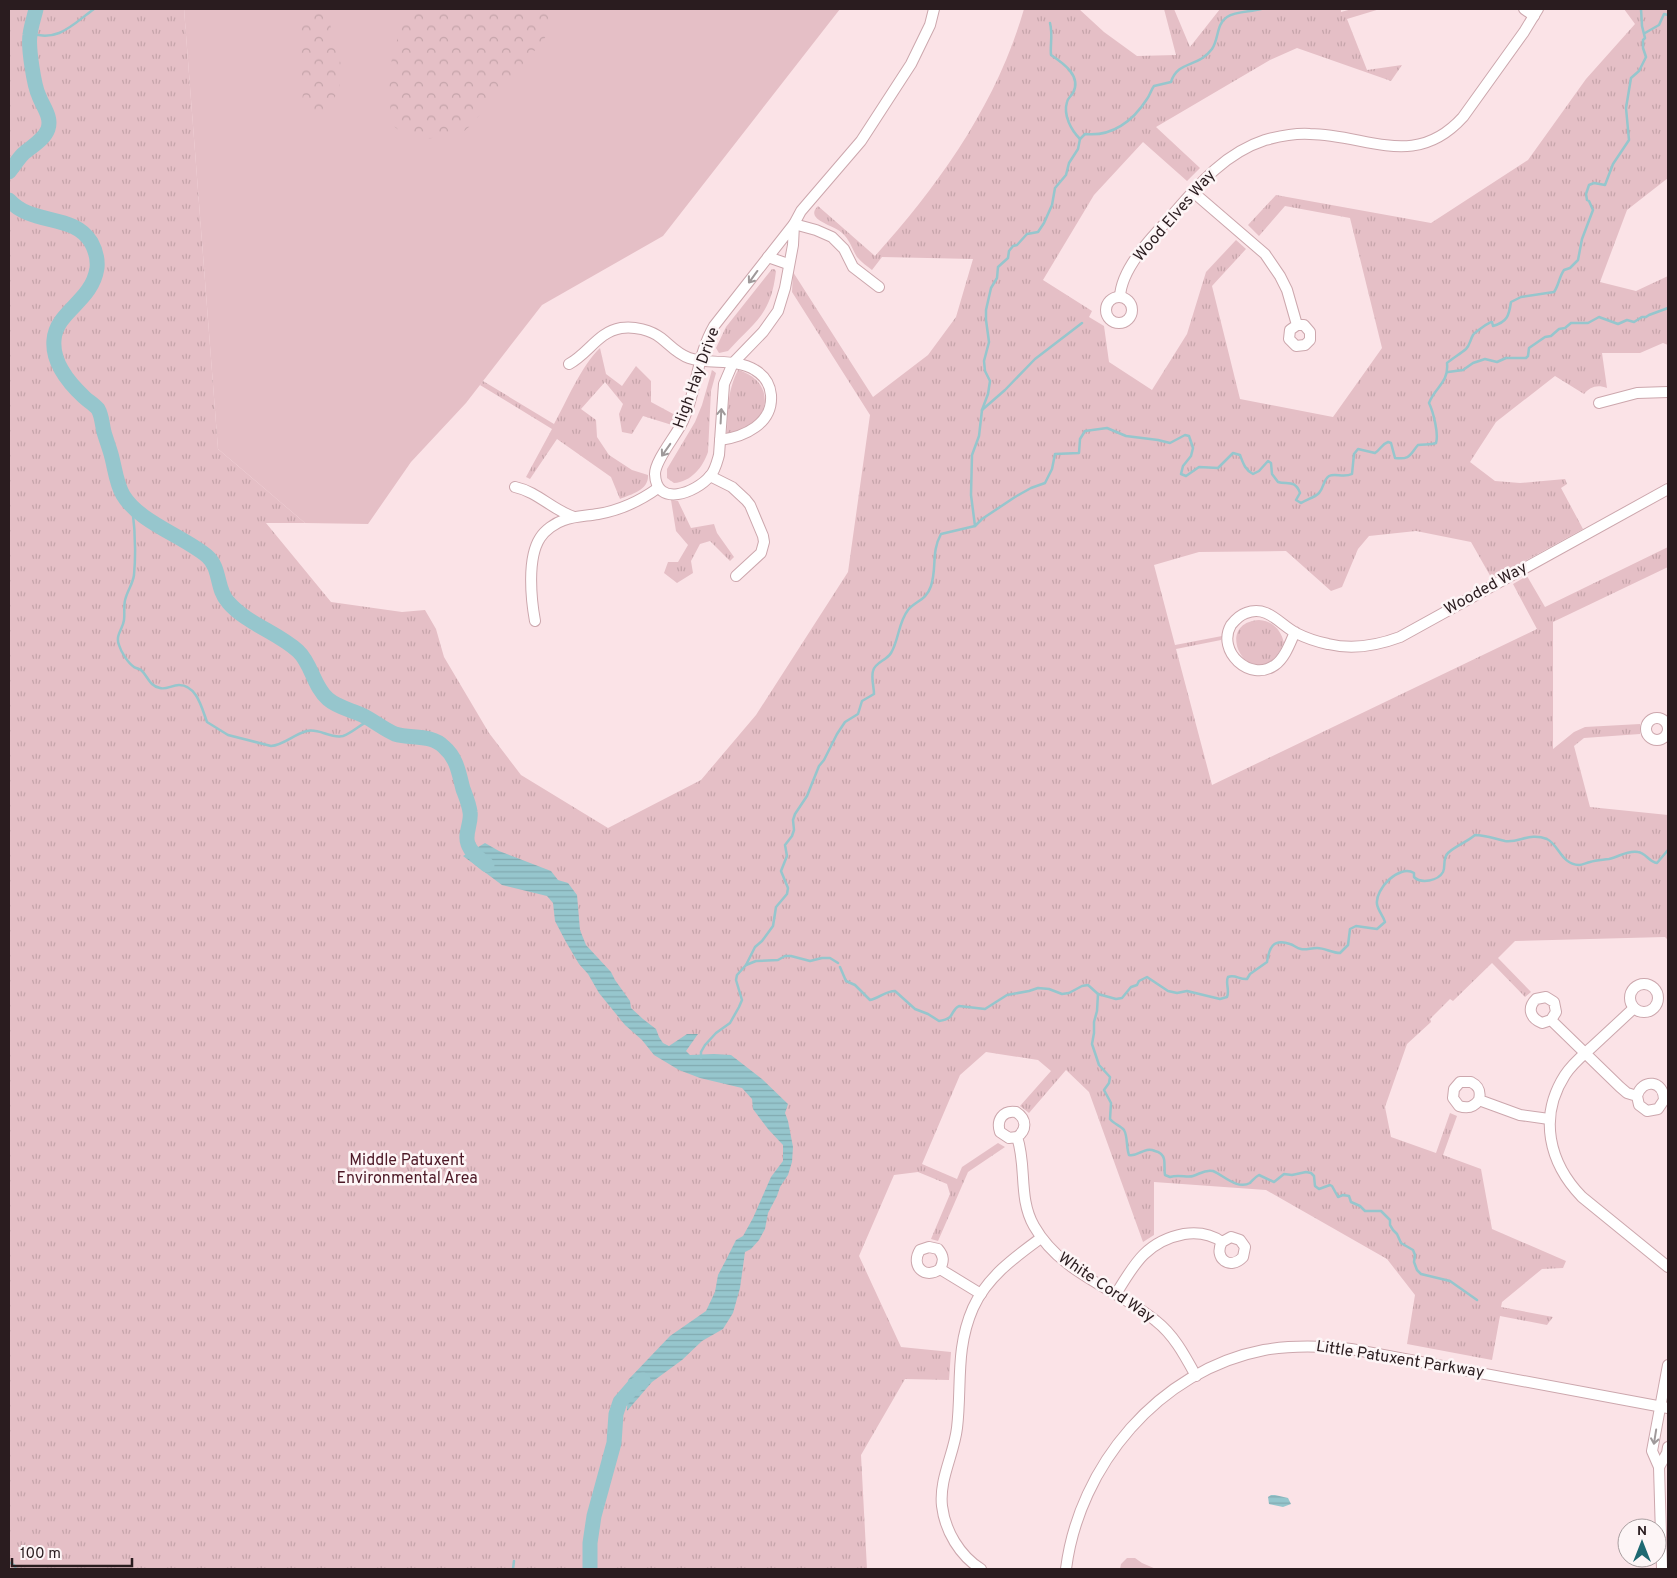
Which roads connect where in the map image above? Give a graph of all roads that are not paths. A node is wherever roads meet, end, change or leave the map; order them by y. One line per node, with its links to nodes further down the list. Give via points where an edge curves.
1 (934, 9): 5 (street, High Hay Drive, via 930,26 911,64 861,141)
2 (1524, 9): 3 (street)
3 (1536, 12): 4 (street, Wood Elves Way, via 1463,117 1436,139 1397,147 1318,134 1280,136 1249,146 1233,156 1204,178)
4 (1193, 192): 9 (street, Wood Elves Way, via 1160,228 1132,266 1123,280); 10 (street, via 1265,254 1287,290)
5 (794, 224): 6 (street, High Hay Drive); 7 (street, High Hay Drive); 8 (street, via 832,237 844,249 854,267)
6 (768, 257): 7 (street); 11 (street, High Hay Drive, one-way to 11, via 714,326)
7 (788, 264): 12 (street, High Hay Drive, via 778,311)
8 (879, 287)
9 (1120, 297)
10 (1297, 325)
11 (700, 360): 12 (street); 13 (street, via 688,358 651,332 622,328 606,333); 19 (street, High Hay Drive, one-way to 19, via 686,415 655,468)
12 (733, 363): 16 (street, High Hay Drive, one-way to 12, via 724,384); 16 (street, via 754,369 766,380 770,389 770,406 763,420 750,432)
13 (569, 364)
14 (1668, 392): 15 (street, via 1637,393)
15 (1599, 403)
16 (720, 440): 17 (street, High Hay Drive, via 719,455)
17 (710, 476): 19 (street, via 682,494 666,493); 22 (street, via 732,487 746,500 763,536 760,554)
18 (515, 487): 21 (street, via 531,492 552,507)
19 (658, 488): 21 (street, via 616,510)
20 (1668, 489): 24 (street, Wooded Way, via 1400,637 1372,646 1344,647 1318,642)
21 (575, 517): 23 (street, via 554,524 539,539 533,561)
22 (736, 576)
23 (535, 621)
24 (1295, 632): 24 (street, Wooded Way, via 1275,665 1264,669 1244,666 1233,657 1229,646 1232,624 1242,614 1250,612 1272,615)
25 (1634, 1008): 27 (street)
26 (1552, 1020): 27 (street)
27 (1585, 1053): 28 (street, via 1627,1093); 30 (street, via 1562,1080)
28 (1637, 1096)
29 (1479, 1100): 30 (street, via 1520,1115)
30 (1549, 1119): 34 (street, via 1550,1135 1564,1177 1582,1197)
31 (1017, 1137): 32 (street, White Cord Way, via 1022,1154 1025,1202)
32 (1041, 1238): 36 (street, via 1004,1266); 37 (street, White Cord Way, via 1073,1269)
33 (1222, 1242): 37 (street, via 1209,1234 1198,1233 1164,1240 1132,1267)
34 (1668, 1267)
35 (940, 1269): 36 (street)
36 (981, 1294): 43 (street, via 973,1308 959,1361 957,1430 942,1495 944,1515 952,1538 968,1559)
37 (1116, 1294): 39 (street, White Cord Way, via 1158,1322 1178,1346)
38 (1668, 1365): 40 (street)
39 (1196, 1376): 40 (street, Little Patuxent Parkway, via 1241,1356 1262,1351 1325,1346); 44 (street, Little Patuxent Parkway, via 1145,1412 1104,1462 1079,1512)
40 (1664, 1407): 42 (street, one-way to 42, via 1652,1451)
41 (1668, 1448): 42 (street)
42 (1659, 1467): 45 (street)
43 (981, 1569)
44 (1066, 1569)
45 (1662, 1569)

